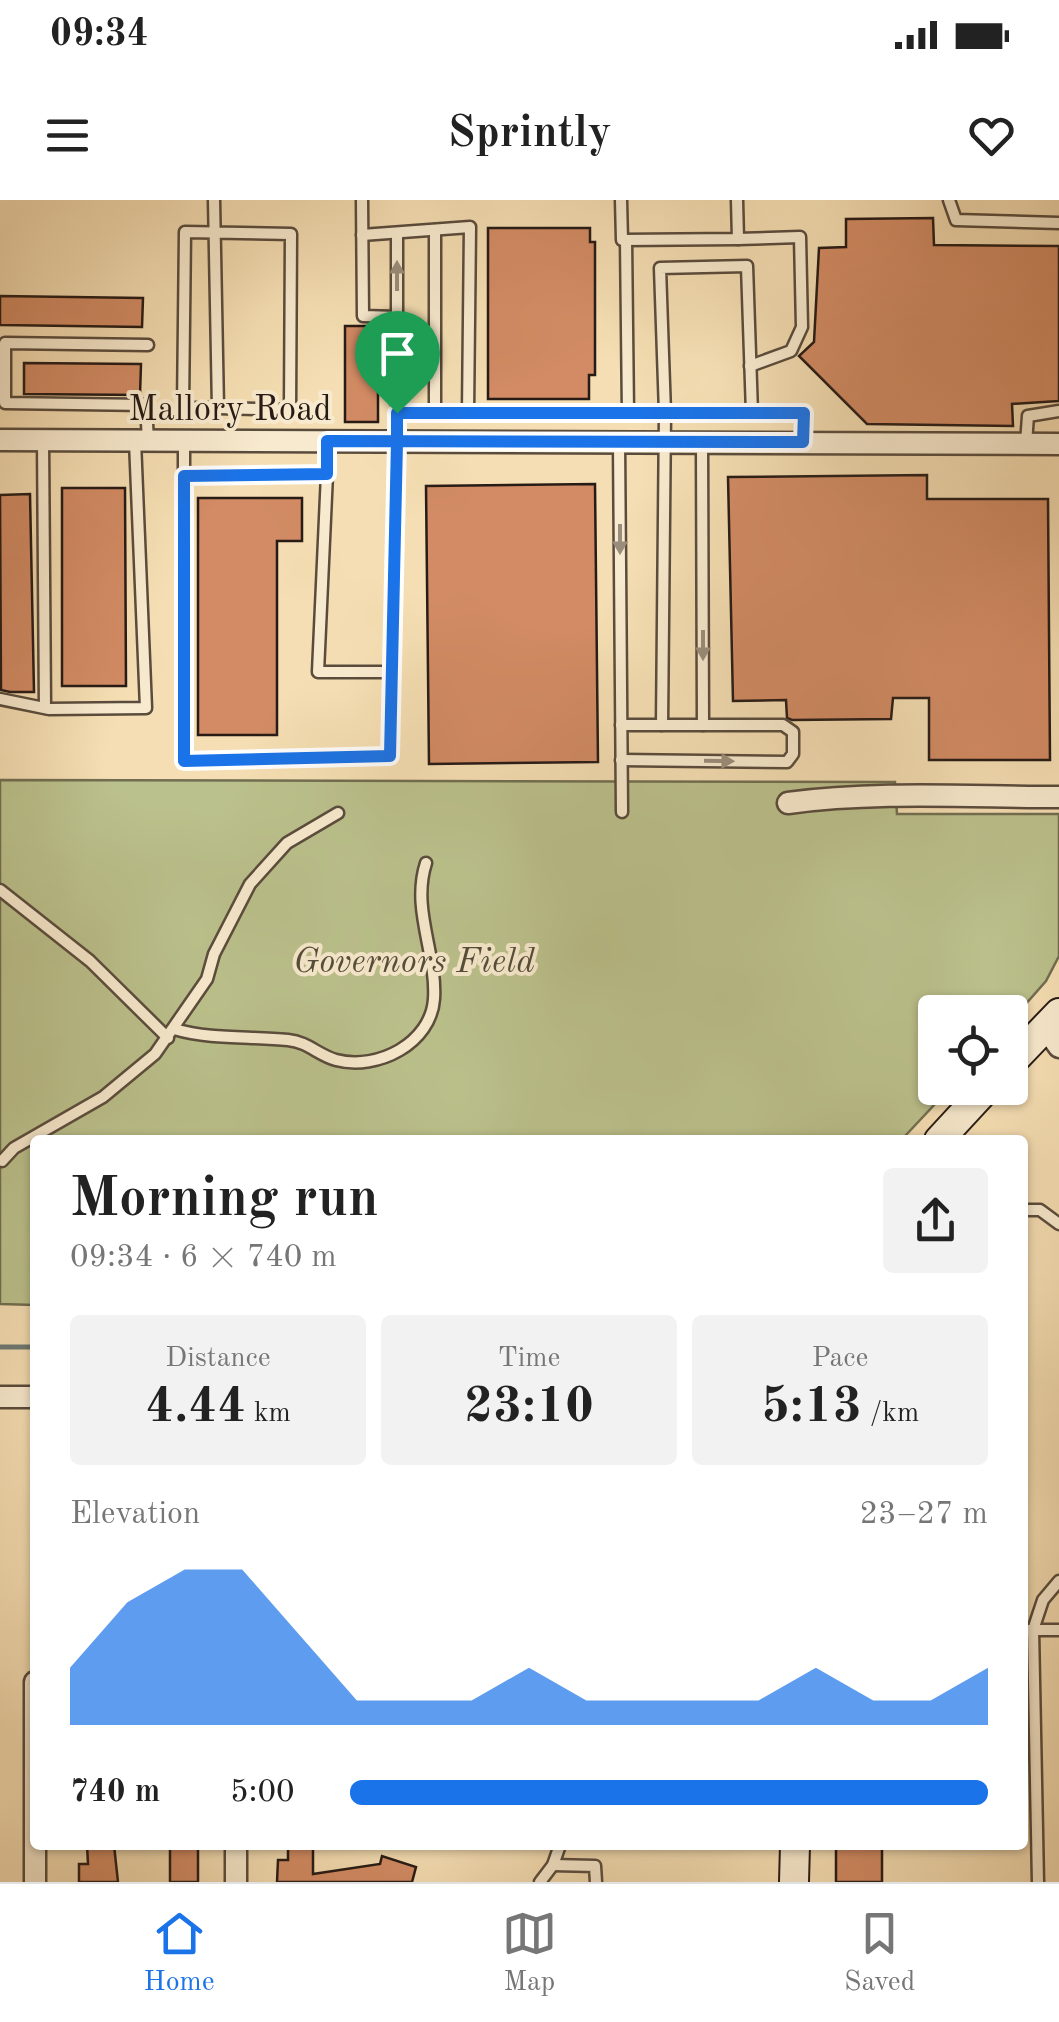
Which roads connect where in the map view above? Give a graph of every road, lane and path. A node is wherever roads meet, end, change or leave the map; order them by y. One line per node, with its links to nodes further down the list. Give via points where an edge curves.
1 (214, 200): 8 (lane)
2 (362, 200): 10 (lane)
3 (621, 200): 12 (lane)
4 (737, 200): 11 (lane)
5 (948, 200): 6 (lane, via 956,220)
6 (1059, 223)
7 (434, 230): 9 (lane); 18 (lane, via 470,227); 20 (lane)
8 (214, 232): 16 (lane); 16 (lane, via 185,232 183,408); 16 (lane, via 291,234 290,410)
9 (397, 234): 10 (lane); 13 (lane, one-way to 9)
10 (362, 235): 13 (lane, via 363,316)
11 (738, 239): 12 (lane); 15 (lane, via 800,237 802,327 791,350)
12 (626, 240): 21 (lane)
13 (397, 316): 19 (lane)
14 (148, 344): 26 (lane, via 4,343 6,403 146,406)
15 (750, 366): 22 (lane, via 746,266 660,268); 23 (lane)
16 (218, 408)
17 (1059, 411): 34 (lane, via 1028,416)
18 (468, 412): 20 (lane); 21 (lane)
19 (397, 413): 20 (lane); 29 (lane)
20 (434, 413)
21 (628, 414): 22 (lane)
22 (664, 414): 23 (lane); 31 (lane)
23 (752, 414): 33 (lane, via 804,413)
24 (0, 440): 25 (street, Mallory Road)
25 (43, 440): 26 (street, Mallory Road); 40 (lane)
26 (141, 440): 27 (street, Mallory Road); 40 (lane, via 146,708)
27 (184, 441): 28 (street, Mallory Road); 37 (lane)
28 (327, 441): 29 (street, Mallory Road); 36 (lane)
29 (397, 442): 30 (street, Mallory Road); 38 (lane)
30 (619, 442): 31 (street, Mallory Road); 41 (lane, one-way to 41)
31 (662, 442): 32 (street, Mallory Road); 42 (lane)
32 (702, 442): 33 (street, Mallory Road); 43 (lane, one-way to 43)
33 (803, 442): 34 (street, Mallory Road)
34 (1026, 444): 35 (street, Mallory Road)
35 (1059, 444)
36 (327, 474): 37 (lane); 38 (lane, via 318,672)
37 (184, 476): 38 (lane, via 184,761 390,756)
38 (392, 672)
39 (0, 699): 40 (lane)
40 (45, 708)
41 (621, 725): 42 (lane); 44 (lane)
42 (662, 725): 43 (lane)
43 (704, 725): 44 (lane, one-way to 43, via 792,759 788,726)
44 (621, 760): 47 (lane)
45 (1059, 798): 46 (street, via 919,795)
46 (788, 802)
47 (622, 812)
48 (338, 813): 52 (lane, via 287,843 250,884 208,979)
49 (426, 864): 52 (lane, via 420,883 434,996 418,1039 394,1053 336,1060 306,1042)
50 (0, 890): 52 (lane)
51 (1055, 1030): 53 (street)
52 (171, 1034): 55 (lane, via 103,1098)
53 (1028, 1050)
54 (971, 1105): 56 (street)
55 (37, 1135)
56 (944, 1135)
57 (30, 1139): 58 (lane)
58 (2, 1162)
59 (1028, 1210): 60 (lane)
60 (1059, 1224)
61 (30, 1397): 62 (street)
62 (0, 1398)
63 (1059, 1582): 64 (lane)
64 (1028, 1630): 65 (lane); 67 (lane)
65 (1059, 1630)
66 (1028, 1757): 67 (lane)
67 (1036, 1757): 78 (lane)
68 (34, 1850): 73 (street)
69 (236, 1850): 74 (street)
70 (558, 1850): 72 (lane)
71 (795, 1850): 77 (street)
72 (553, 1865): 75 (lane); 76 (lane, via 595,1866)
73 (34, 1882)
74 (236, 1882)
75 (540, 1882)
76 (596, 1882)
77 (794, 1882)
78 (1038, 1882)

